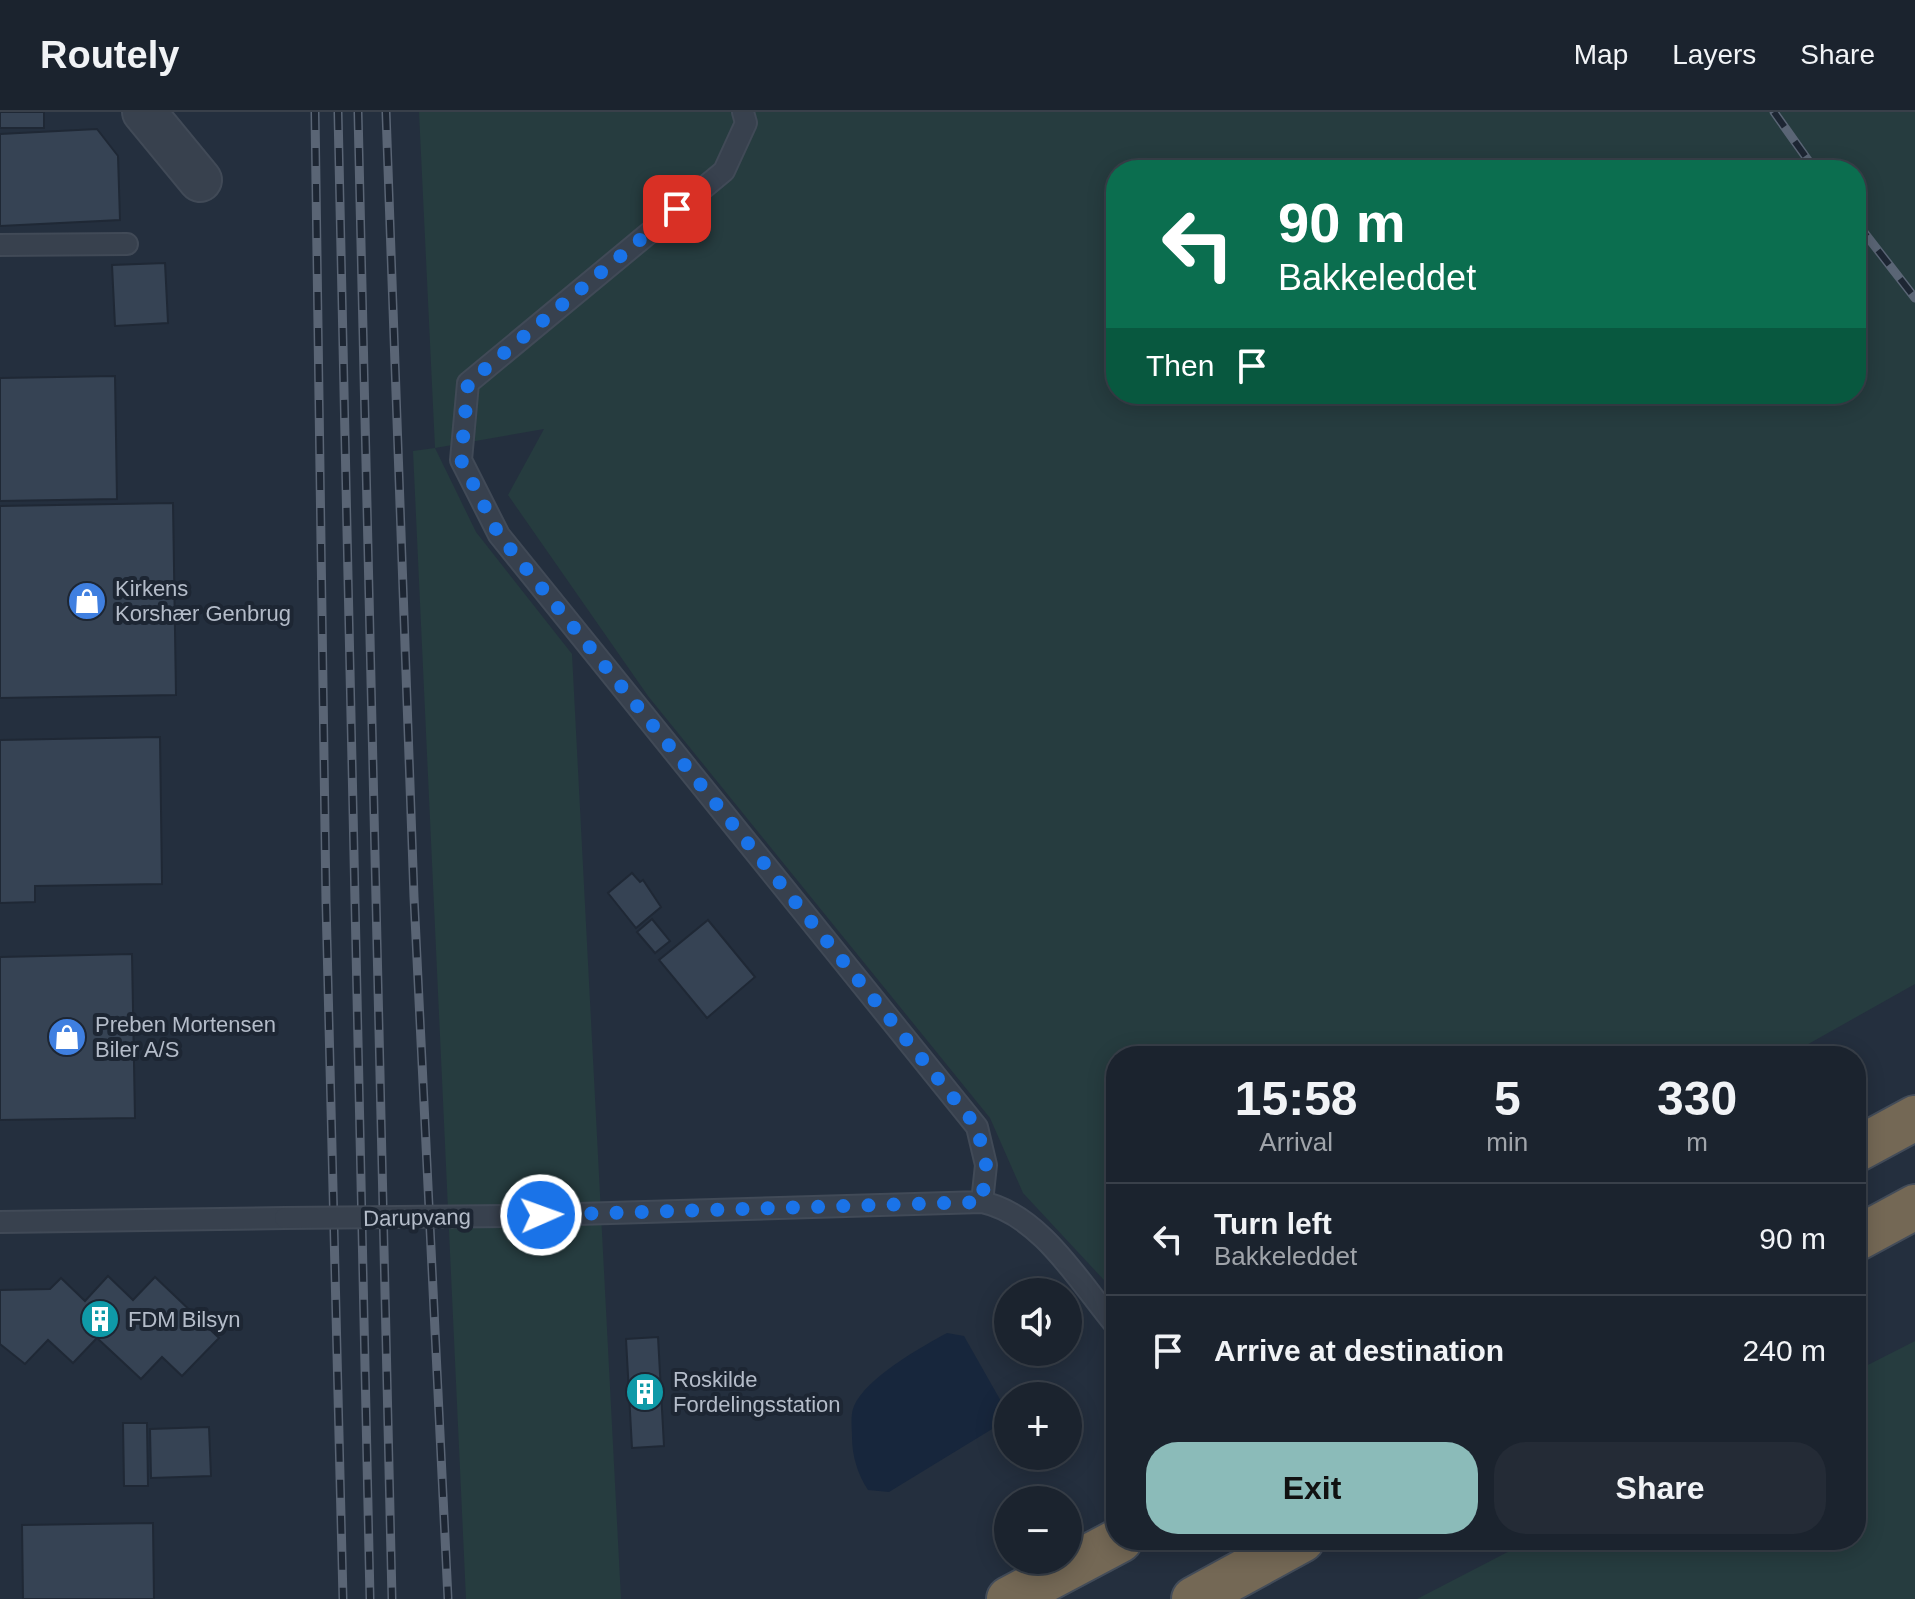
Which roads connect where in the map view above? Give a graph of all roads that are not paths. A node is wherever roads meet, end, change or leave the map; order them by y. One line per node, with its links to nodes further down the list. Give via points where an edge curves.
1 (144, 112): 3 (street)
2 (743, 112): 8 (lane, via 746,123 724,171 468,383 461,460 499,535 977,1127 986,1165)
3 (200, 180)
4 (127, 244): 5 (lane)
5 (0, 245)
6 (1915, 1118): 7 (highway)
7 (1866, 1145)
8 (982, 1202): 10 (lane, Darupvang, bridge, via 509,1216); 12 (lane, Darupvang, via 1005,1207 1023,1221)
9 (1915, 1207): 11 (highway)
10 (0, 1222)
11 (1866, 1234)
12 (1106, 1314)
13 (1106, 1547): 15 (highway)
14 (1284, 1550): 16 (highway)
15 (1009, 1599)
16 (1194, 1599)

